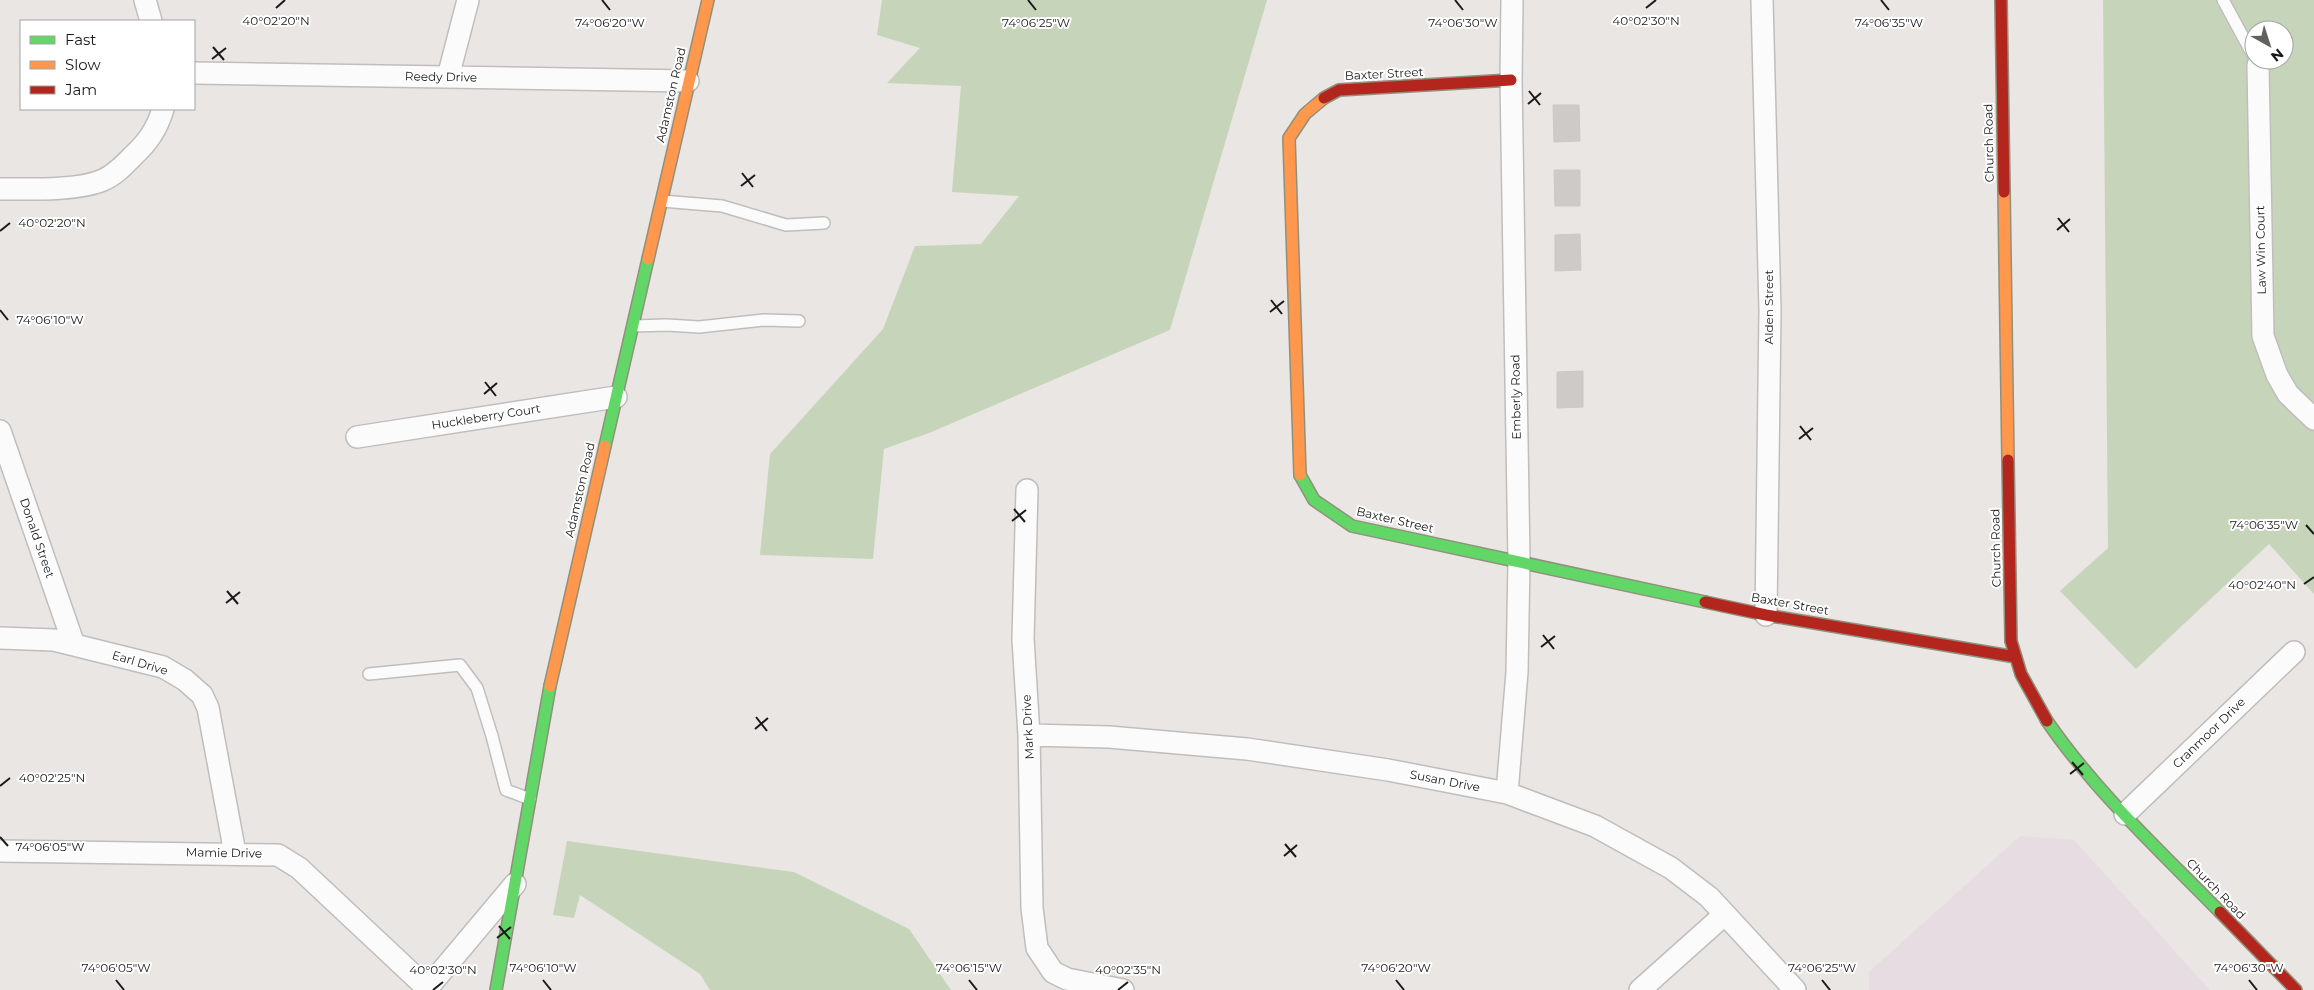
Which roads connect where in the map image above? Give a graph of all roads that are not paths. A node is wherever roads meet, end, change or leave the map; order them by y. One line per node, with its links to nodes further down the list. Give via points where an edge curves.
1 (145, 0): 8 (street)
2 (468, 0): 12 (street)
3 (708, 0): 14 (street, Adamston Road)
4 (1512, 0): 13 (street, Emberly Road)
5 (1762, 0): 27 (street, Alden Street, via 1770,310)
6 (2001, 0): 31 (street, Church Road, via 2011,631)
7 (2223, 0): 9 (lane)
8 (151, 20)
9 (2244, 39)
10 (2256, 70): 22 (street, Law Win Court, via 2263,336 2277,375 2288,394)
11 (195, 73): 12 (street, Reedy Drive)
12 (448, 77): 14 (street, Reedy Drive)
13 (1511, 80): 26 (street, Emberly Road); 26 (street, Baxter Street, via 1339,90 1304,113 1289,138 1299,473 1306,491 1315,502 1352,526)
14 (688, 81): 17 (street, Adamston Road)
15 (163, 110): 16 (street, via 159,125 149,140 104,180 86,185)
16 (0, 189)
17 (660, 201): 18 (lane, via 722,206 786,225); 20 (street, Adamston Road)
18 (824, 223)
19 (799, 321): 20 (lane, via 764,320 699,328)
20 (632, 326): 21 (street, Adamston Road)
21 (616, 396): 24 (street, Huckleberry Court); 35 (street, Adamston Road, via 553,671)
22 (2314, 419)
23 (0, 431): 29 (street, Donald Street)
24 (357, 437)
25 (1027, 490): 33 (street, Mark Drive, via 1023,639)
26 (1519, 561): 27 (street, Baxter Street); 34 (street, Emberly Road, via 1517,672)
27 (1766, 615): 31 (street, Baxter Street)
28 (0, 638): 29 (street, Earl Drive, via 54,640)
29 (74, 645): 38 (street, Earl Drive, via 163,667 202,695 208,708)
30 (2294, 652): 36 (street, Cranmoor Drive)
31 (2016, 657): 36 (street, Church Road, via 2021,674 2045,719 2067,750)
32 (369, 674): 35 (lane, via 460,665 477,688 506,790)
33 (1029, 735): 34 (street, Susan Drive, via 1109,737 1247,749 1388,770); 43 (street, Mark Drive, via 1032,908 1037,948 1053,972 1066,979)
34 (1507, 793): 40 (street, Susan Drive, via 1595,826 1672,868 1709,897)
35 (530, 799): 39 (street, Adamston Road)
36 (2125, 814): 46 (street, Church Road)
37 (0, 851): 38 (street, Mamie Drive)
38 (235, 853): 41 (street, Mamie Drive, via 278,855 300,868)
39 (516, 884): 41 (street); 42 (street, Adamston Road)
40 (1724, 915): 44 (street); 45 (street, Susan Drive)
41 (426, 989)
42 (496, 990)
43 (1123, 990)
44 (1640, 990)
45 (1795, 990)
46 (2296, 990)

